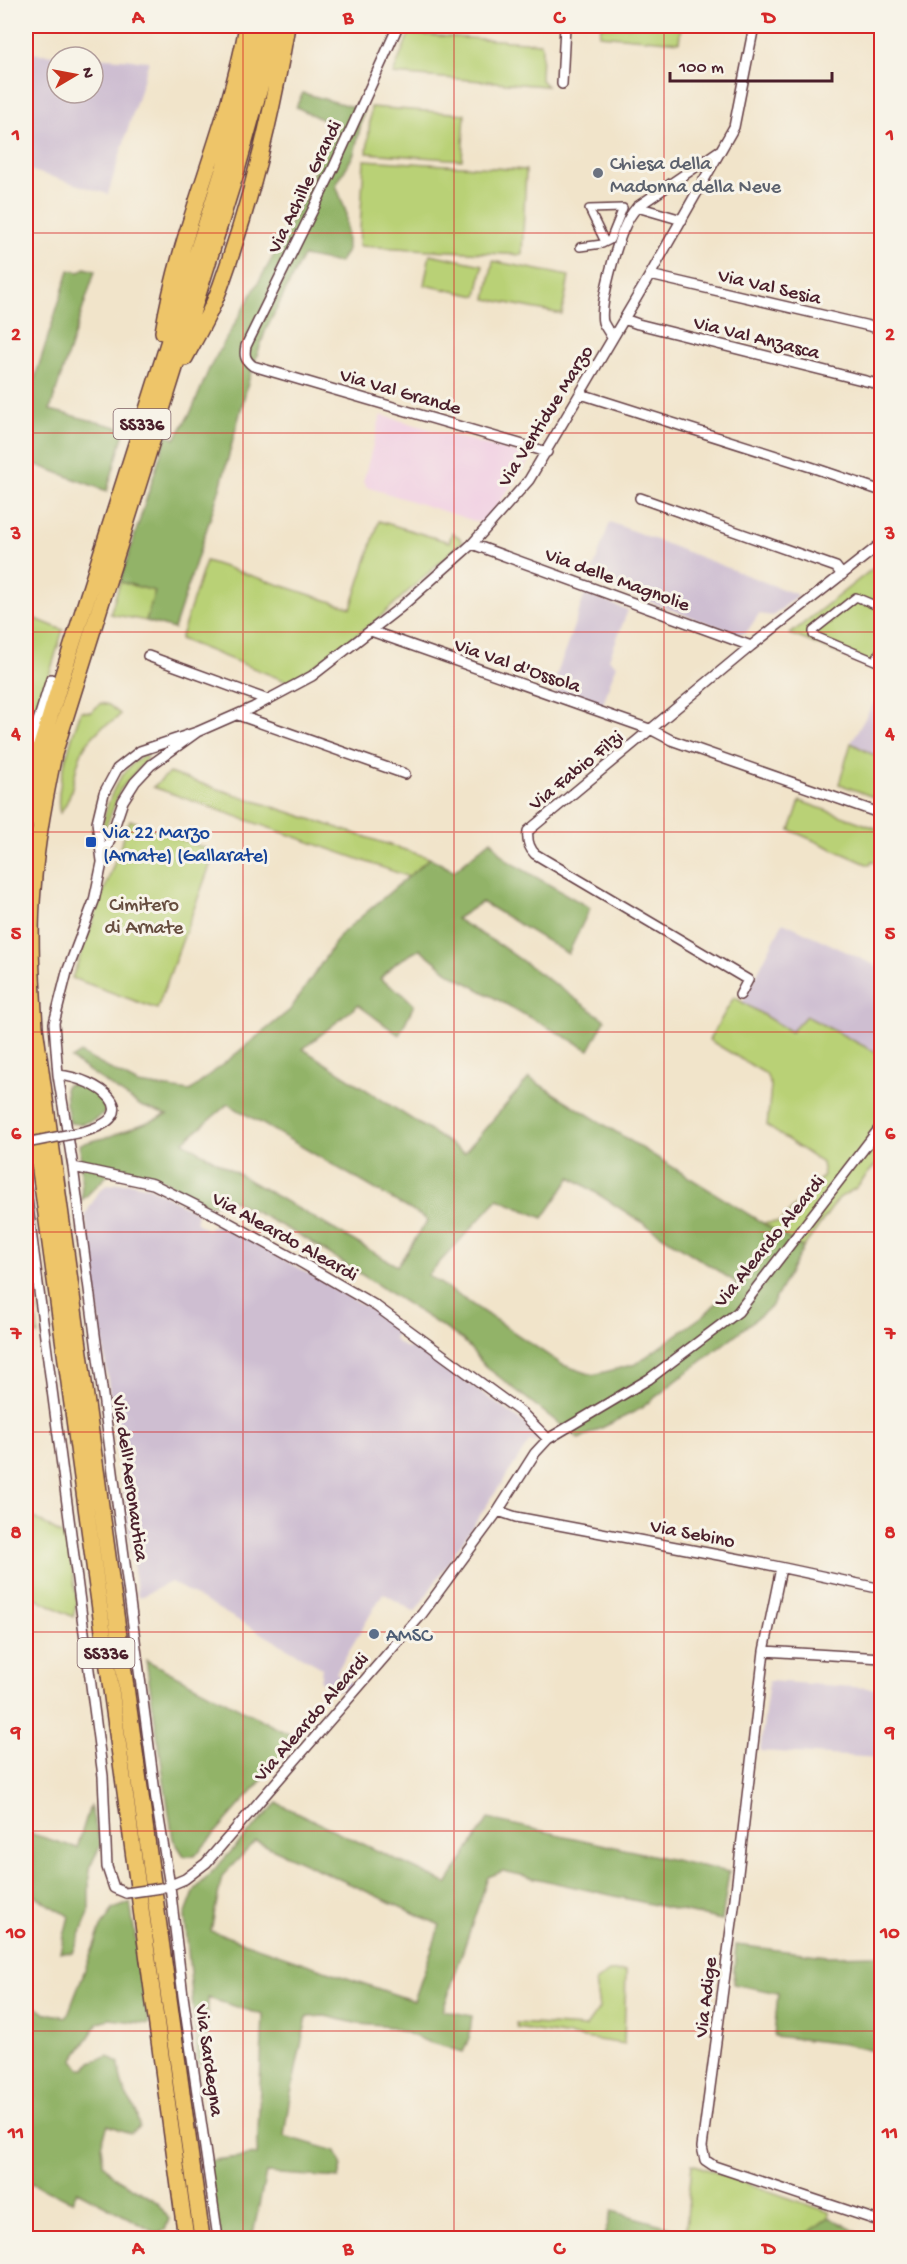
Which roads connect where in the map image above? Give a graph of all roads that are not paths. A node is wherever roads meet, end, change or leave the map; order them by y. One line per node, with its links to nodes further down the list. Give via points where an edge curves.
1 (247, 26): 20 (highway, via 231,99 177,267 165,318)
2 (258, 26): 20 (highway, SS336, via 249,74)
3 (272, 26): 20 (highway, SS336, via 240,160)
4 (287, 26): 20 (highway, via 257,165 223,281 206,319)
5 (398, 26): 18 (street, Via Achille Grandi, via 246,346)
6 (565, 26): 8 (street)
7 (754, 26): 9 (street, Via Ventidue Marzo, via 736,120)
8 (562, 84)
9 (721, 150): 10 (street); 11 (street, Via Ventidue Marzo)
10 (637, 207): 11 (street); 17 (street, via 624,228 608,282 603,320)
11 (682, 220): 14 (street, Via Ventidue Marzo)
12 (605, 242): 12 (street, via 589,209 622,208 610,240); 13 (street)
13 (580, 247)
14 (650, 275): 15 (street, Via Ventidue Marzo); 16 (street, Via Val Sesia)
15 (624, 318): 17 (street, Via Ventidue Marzo); 19 (street, Via Val Anzasca)
16 (882, 329)
17 (612, 338): 21 (street, Via Ventidue Marzo)
18 (247, 362): 22 (street, Via Val Grande)
19 (882, 385)
20 (161, 387): 42 (highway, SS336, via 40,749); 61 (highway, SS336, via 54,754 40,819 31,962 35,1026)
21 (581, 394): 22 (street, Via Ventidue Marzo); 23 (street)
22 (547, 452): 26 (street, Via Ventidue Marzo, via 529,480)
23 (882, 491)
24 (640, 498): 27 (street, via 836,567)
25 (882, 543): 27 (street, Via Fabio Filzi)
26 (472, 544): 29 (street, Via Ventidue Marzo); 30 (street, Via delle Magnolie)
27 (842, 575): 30 (street, Via Fabio Filzi)
28 (882, 608): 33 (street, via 856,597 813,631 813,635)
29 (371, 631): 35 (street, Via Ventidue Marzo, via 312,676); 37 (street, Via Val d'Ossola)
30 (751, 646): 37 (street, Via Fabio Filzi)
31 (882, 647): 33 (street)
32 (148, 656): 35 (street)
33 (878, 662)
34 (51, 679): 39 (street)
35 (268, 700): 36 (street, Via Ventidue Marzo)
36 (238, 715): 38 (street, Via Ventidue Marzo); 40 (street)
37 (652, 730): 41 (street, Via Val d'Ossola); 44 (street, Via Fabio Filzi, via 528,831 527,837 531,849 748,980)
38 (197, 732): 43 (street, Via Ventidue Marzo, via 151,765 135,782 123,801); 43 (street, Via Ventidue Marzo, via 140,751 117,769 104,793 97,822)
39 (26, 760)
40 (405, 774)
41 (882, 814)
42 (26, 822)
43 (102, 863): 46 (street, Via Ventidue Marzo, via 94,901 67,972 54,1023)
44 (740, 995)
45 (26, 1068): 60 (highway, SS336)
46 (58, 1075): 48 (street, bridge, via 85,1080 104,1091 113,1101 114,1112 109,1122 98,1128); 49 (street, Via dell'Aeronautica)
47 (882, 1125): 52 (street, Via Aleardo Aleardi, via 738,1312 649,1379)
48 (26, 1143)
49 (72, 1167): 52 (street, Via Aleardo Aleardi, via 153,1184 295,1259 376,1306 522,1413); 58 (street, Via dell'Aeronautica)
50 (26, 1190): 51 (street)
51 (28, 1231): 58 (street, bridge, via 100,1754 107,1866 114,1888 126,1893)
52 (548, 1439): 53 (street, Via Aleardo Aleardi)
53 (498, 1510): 54 (street, Via Sebino, via 516,1517); 58 (street, Via Aleardo Aleardi, via 422,1614 206,1863)
54 (781, 1568): 55 (street, Via Sebino); 56 (street, Via Adige)
55 (882, 1589)
56 (764, 1651): 57 (street); 59 (street, Via Adige, via 702,2147 705,2160 714,2166)
57 (882, 1658)
58 (166, 1887): 62 (street, Via Sardegna)
59 (882, 2222)
60 (186, 2238)
61 (202, 2238)
62 (218, 2238)

